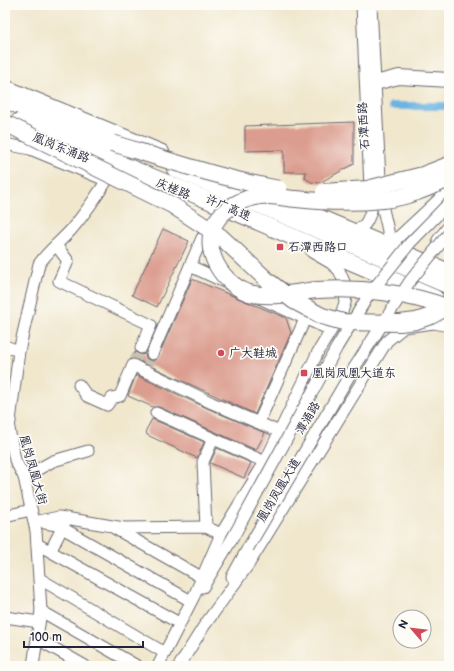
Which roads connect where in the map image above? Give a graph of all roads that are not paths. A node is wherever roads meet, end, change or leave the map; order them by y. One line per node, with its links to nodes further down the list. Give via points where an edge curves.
1 (362, 5): 4 (street, 石潭西路)
2 (370, 5): 4 (street, 石潭西路)
3 (449, 80): 4 (main road, via 400,77)
4 (371, 83): 5 (street); 20 (street, 石潭西路, via 371,211 368,222); 24 (street, 石潭西路, via 381,198 389,227)
5 (449, 86)
6 (5, 87): 20 (main road)
7 (5, 100): 10 (highway, 许广高速)
8 (5, 117): 30 (highway, 许广高速, bridge, via 191,193)
9 (5, 123): 13 (main road, 庆槎路); 30 (highway, bridge, via 172,205 221,238 294,301 322,316 343,322 400,323 416,321)
10 (112, 143): 12 (highway, bridge, via 260,186 288,190 319,192 367,189 423,175); 28 (highway, 许广高速, bridge)
11 (5, 144): 15 (street, 凰岗东涌路, via 30,149)
12 (449, 165)
13 (116, 166): 15 (street, 凰岗凤凰大街); 22 (main road, 庆槎路)
14 (449, 179): 30 (highway, bridge, via 404,196 384,200 323,201 260,196 243,200 221,215 213,228 211,244 216,266 222,275 229,282 250,293 357,289)
15 (107, 181): 23 (street, 凰岗凤凰大街, via 86,212)
16 (449, 190): 18 (street)
17 (449, 203): 65 (street, 潭涌路, bridge, via 410,243 368,296)
18 (434, 204): 19 (street, via 429,219 431,224 438,230); 24 (street)
19 (448, 229): 25 (street); 63 (street, 潭涌路, bridge, via 410,281 349,376)
20 (353, 231): 24 (main road)
21 (202, 238): 26 (street)
22 (300, 244): 29 (main road, 庆槎路); 33 (street, via 339,270 347,289 345,303)
23 (56, 245): 35 (street, via 68,261 59,281 151,325); 36 (street, 凰岗凤凰大街, via 39,264)
24 (390, 245): 25 (main road)
25 (423, 259): 27 (main road)
26 (190, 266): 31 (street); 37 (street)
27 (449, 271)
28 (449, 286)
29 (411, 294): 30 (main road, 庆槎路); 32 (street)
30 (449, 307)
31 (305, 319): 33 (street); 40 (street)
32 (449, 324): 63 (street, 凰岗凤凰大道, via 404,327 387,341 248,565)
33 (331, 330): 41 (street)
34 (5, 346): 36 (street)
35 (141, 348)
36 (19, 351): 44 (street, 凰岗凤凰大街, via 9,429)
37 (152, 354)
38 (79, 385): 40 (street, via 87,396 107,405 112,398 120,396 133,365)
39 (156, 413): 42 (street)
40 (258, 422): 41 (street)
41 (280, 432): 45 (street)
42 (213, 439): 45 (street); 52 (street, via 203,462)
43 (88, 451): 46 (street, via 53,461)
44 (9, 457): 46 (street, 凰岗凤凰大街)
45 (265, 462): 53 (street)
46 (24, 477): 47 (street, 凰岗凤凰大街)
47 (31, 510): 48 (street); 49 (street, 凰岗凤凰大街)
48 (5, 516)
49 (34, 522): 50 (street, via 59,517); 54 (street, 凰岗凤凰大街)
50 (65, 523): 51 (street); 55 (street); 58 (street)
51 (108, 525): 52 (street, via 124,528); 56 (street)
52 (206, 527): 53 (street)
53 (221, 534): 56 (street)
54 (36, 544): 55 (street); 57 (street, 凰岗凤凰大街)
55 (51, 550): 62 (street)
56 (201, 577): 58 (street)
57 (40, 578): 59 (street, 凰岗凤凰大街); 66 (street)
58 (191, 601): 62 (street)
59 (40, 611): 61 (street, 凰岗凤凰大街); 69 (street)
60 (5, 618): 61 (street)
61 (39, 622): 64 (street, 凰岗凤凰大街)
62 (179, 623): 65 (street)
63 (204, 626): 71 (street, 凰岗凤凰大道)
64 (36, 638): 67 (street, 凰岗凤凰大街); 68 (street)
65 (171, 643): 66 (street)
66 (165, 653): 70 (street)
67 (33, 666)
68 (85, 666)
69 (137, 666)
70 (158, 666)
71 (180, 666)

